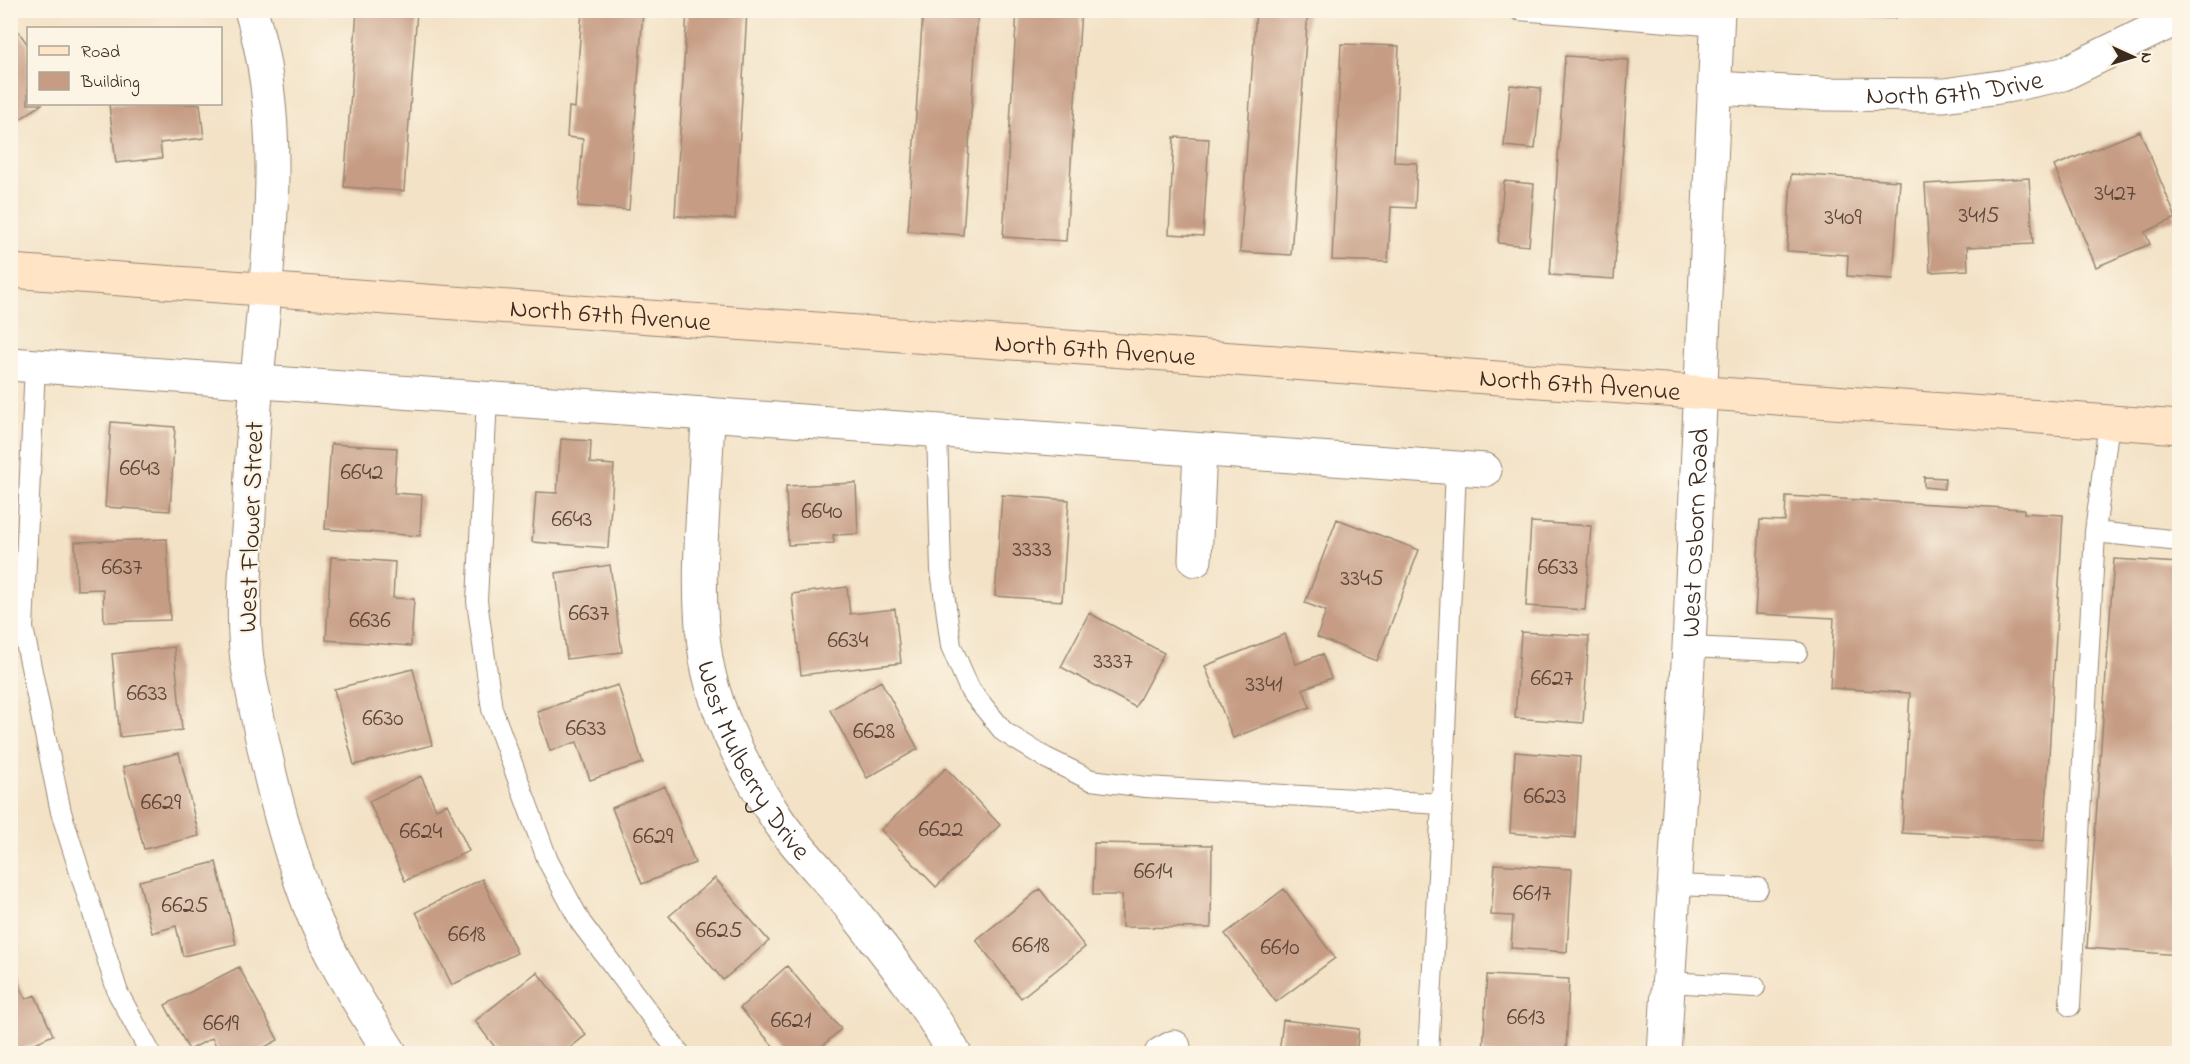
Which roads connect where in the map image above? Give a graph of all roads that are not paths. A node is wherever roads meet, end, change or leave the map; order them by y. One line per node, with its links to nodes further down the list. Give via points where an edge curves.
1 (251, 10): 7 (street, West Flower Street, via 264,63 272,165)
2 (1519, 10): 4 (lane)
3 (2180, 17): 5 (street, North 67th Drive, via 2063,74 2007,86 1944,95)
4 (1718, 18): 5 (street, West Osborn Road)
5 (1715, 88): 10 (street, West Osborn Road)
6 (10, 271): 7 (main road, North 67th Avenue)
7 (267, 291): 9 (street, West Flower Street); 10 (main road, North 67th Avenue)
8 (23, 365): 9 (street); 29 (lane, via 24,628 61,812 118,993)
9 (257, 382): 11 (street); 30 (street, West Flower Street, via 243,603 246,653 263,746 311,908 351,989)
10 (1700, 393): 13 (main road, North 67th Avenue); 21 (street, West Osborn Road)
11 (487, 398): 12 (street); 31 (lane, via 477,601 492,709 548,861 581,923)
12 (708, 414): 15 (street); 32 (street, West Mulberry Drive, via 700,608 706,660 720,708 747,771 781,824 896,966)
13 (2109, 422): 14 (main road, North 67th Avenue); 18 (lane)
14 (2180, 427)
15 (937, 431): 16 (street); 23 (lane, via 941,570 951,646 970,690 1004,732 1091,780 1146,787)
16 (1200, 450): 17 (street); 20 (street)
17 (1470, 469): 23 (lane)
18 (2095, 532): 19 (lane); 28 (lane)
19 (2180, 541)
20 (1195, 560)
21 (1689, 647): 22 (lane); 24 (street, West Osborn Road)
22 (1797, 652)
23 (1442, 804): 33 (lane)
24 (1674, 885): 25 (lane); 26 (street, West Osborn Road)
25 (1758, 888)
26 (1668, 982): 27 (lane); 34 (street, West Osborn Road)
27 (1755, 987)
28 (2070, 1006)
29 (151, 1053)
30 (391, 1053)
31 (680, 1053)
32 (955, 1053)
33 (1428, 1053)
34 (1664, 1053)

